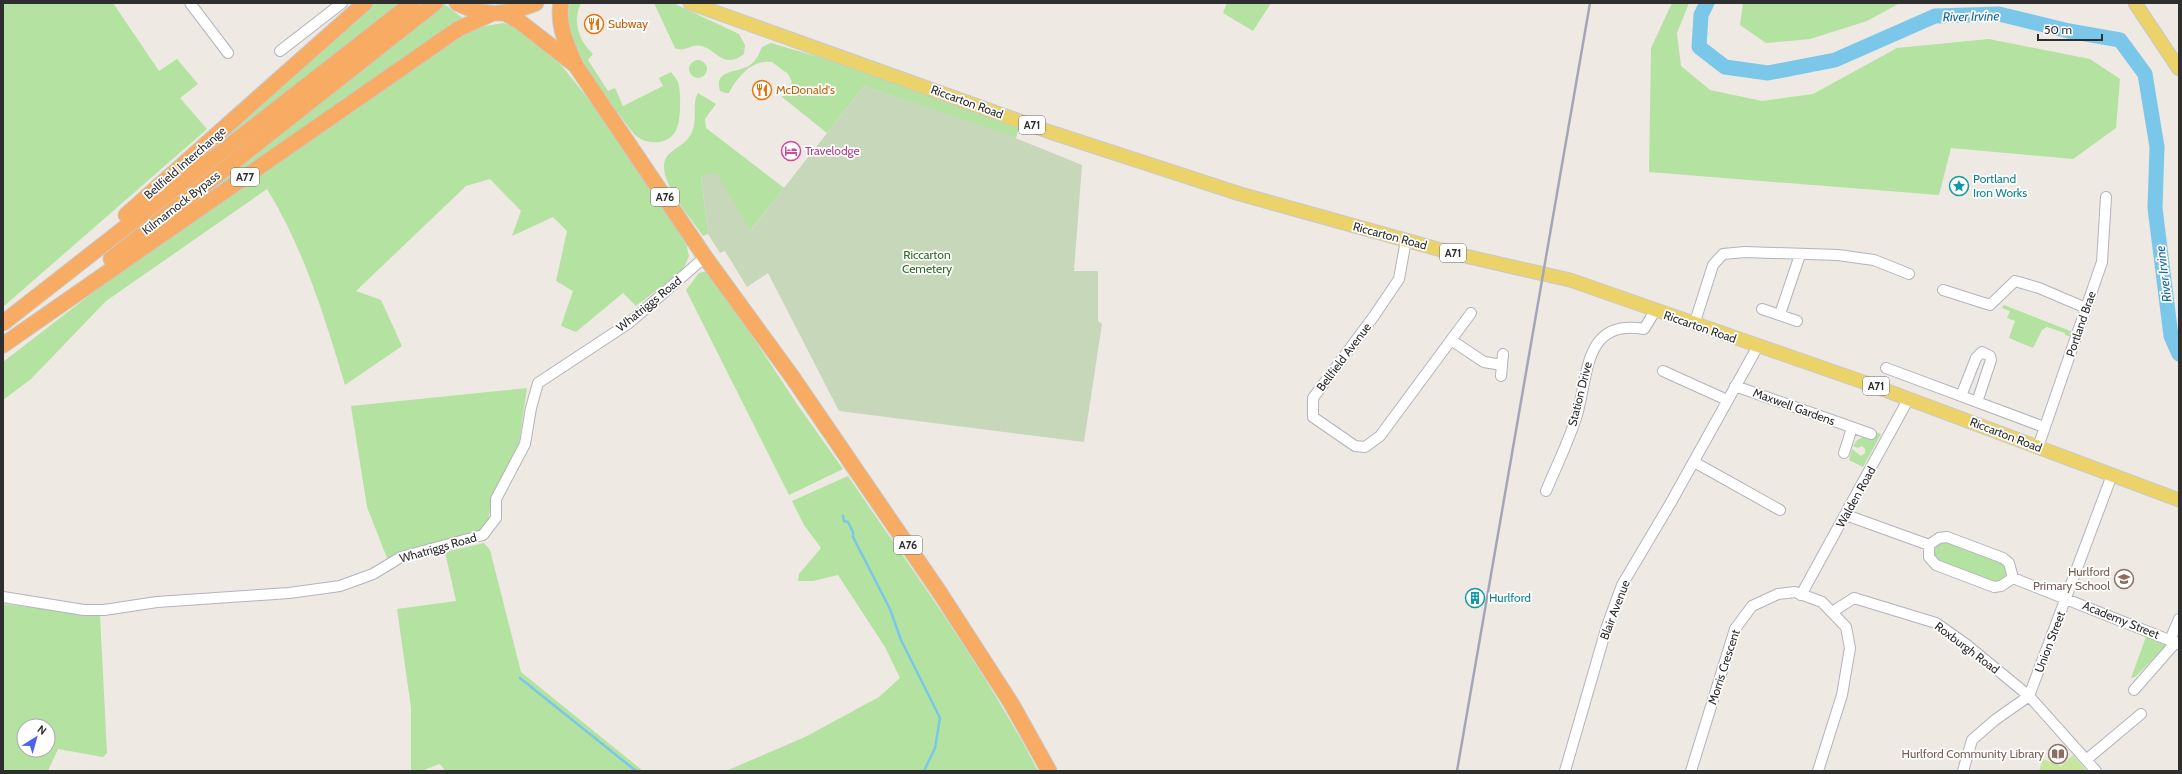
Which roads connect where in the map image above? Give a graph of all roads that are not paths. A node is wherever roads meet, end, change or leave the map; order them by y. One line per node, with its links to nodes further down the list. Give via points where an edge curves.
1 (190, 3): 13 (street)
2 (342, 3): 12 (street)
3 (365, 3): 28 (highway, Bellfield Interchange / A77)
4 (412, 3): 28 (highway, Kilmarnock Bypass / A77)
5 (435, 3): 31 (highway, Kilmarnock Bypass / A77)
6 (536, 3): 11 (highway, A76, via 517,11)
7 (561, 3): 14 (highway, A76, via 559,14 565,42)
8 (690, 3): 17 (main road, Riccarton Road / A71, via 1116,154 1240,194)
9 (2135, 3): 15 (main road)
10 (463, 6): 11 (highway, A76)
11 (498, 13): 14 (highway, A76, via 520,22); 31 (highway, A77, via 458,29)
12 (280, 51)
13 (228, 52)
14 (576, 66): 19 (highway, A76)
15 (2179, 69)
16 (2106, 197): 22 (street, Portland Brae, via 2102,262)
17 (1406, 240): 24 (main road, Riccarton Road / A71, via 1570,280); 30 (street, Bellfield Avenue, via 1399,279 1313,398 1313,417 1355,446 1365,447 1380,436)
18 (1800, 255): 20 (street, via 1838,255 1874,260); 26 (street); 29 (street, via 1745,252 1723,254 1713,265)
19 (705, 257): 57 (street, Whatriggs Road, via 629,323 538,383 525,444 496,499 496,518 483,535 400,557 372,574 340,586 289,593 157,602 104,610 84,610); 66 (highway, A76, via 793,378 948,605 1011,703)
20 (1909, 274)
21 (1943, 290): 22 (street, via 1990,305 2015,281)
22 (2086, 308): 43 (street, Portland Brae)
23 (1762, 309): 26 (street)
24 (1655, 311): 29 (main road, Riccarton Road / A71); 50 (street, Station Drive, via 1644,329 1623,326 1612,330 1590,354 1577,416)
25 (1471, 313): 30 (street, Bellfield Avenue)
26 (1780, 314): 27 (street)
27 (1797, 321)
28 (3, 322)
29 (1694, 324): 32 (main road, Riccarton Road / A71)
30 (1451, 340): 34 (street, via 1484,362)
31 (3, 345)
32 (1758, 346): 38 (street, Blair Avenue); 40 (main road, Riccarton Road / A71)
33 (1503, 354): 34 (street)
34 (1502, 365): 37 (street)
35 (1886, 368): 39 (street, Riccarton Road)
36 (1664, 370): 41 (street)
37 (1501, 376)
38 (1735, 386): 41 (street, Blair Avenue); 44 (street, Maxwell Gardens)
39 (1961, 396): 42 (street, Riccarton Road); 42 (street, Riccarton Road, via 1976,358 1982,352 1990,356 1990,360)
40 (1909, 398): 46 (main road, Riccarton Road / A71); 53 (street, Walden Road)
41 (1727, 400): 48 (street, Blair Avenue)
42 (1977, 402): 43 (street, Riccarton Road)
43 (2044, 427): 46 (street, Portland Brae)
44 (1852, 428): 45 (street, Maxwell Gardens); 47 (street)
45 (1871, 434)
46 (2038, 447): 49 (main road, Riccarton Road / A71)
47 (1844, 454)
48 (1694, 462): 52 (street); 67 (street, Blair Avenue, via 1622,585 1607,626)
49 (2112, 475): 51 (main road, Riccarton Road / A71); 58 (street, Union Street)
50 (1546, 491)
51 (2179, 500)
52 (1780, 510)
53 (1846, 515): 54 (street); 56 (street, Walden Road)
54 (1929, 545): 55 (street, via 1939,538 1947,537 2003,558 2009,563); 55 (street, via 1929,557 1936,565 1994,587 2001,586)
55 (2013, 578): 58 (street, Academy Street)
56 (1801, 595): 59 (street, Morris Crescent, via 1822,602); 68 (street, Morris Crescent, via 1795,592 1778,594 1752,606 1735,628)
57 (3, 598)
58 (2067, 599): 61 (street, Academy Street); 63 (street, Union Street)
59 (1832, 612): 63 (street, Roxburgh Road, via 1854,598 1936,622); 69 (street, Morris Crescent, via 1846,627 1850,648 1842,694)
60 (2179, 619): 61 (street)
61 (2175, 642): 62 (street, Academy Street)
62 (2134, 690)
63 (2029, 696): 65 (street, Roxburgh Road); 70 (street, via 1972,740)
64 (2141, 714): 65 (street)
65 (2086, 760): 71 (street, Roxburgh Road)
66 (1049, 771)
67 (1565, 771)
68 (1691, 771)
69 (1818, 771)
70 (1963, 771)
71 (2096, 771)

